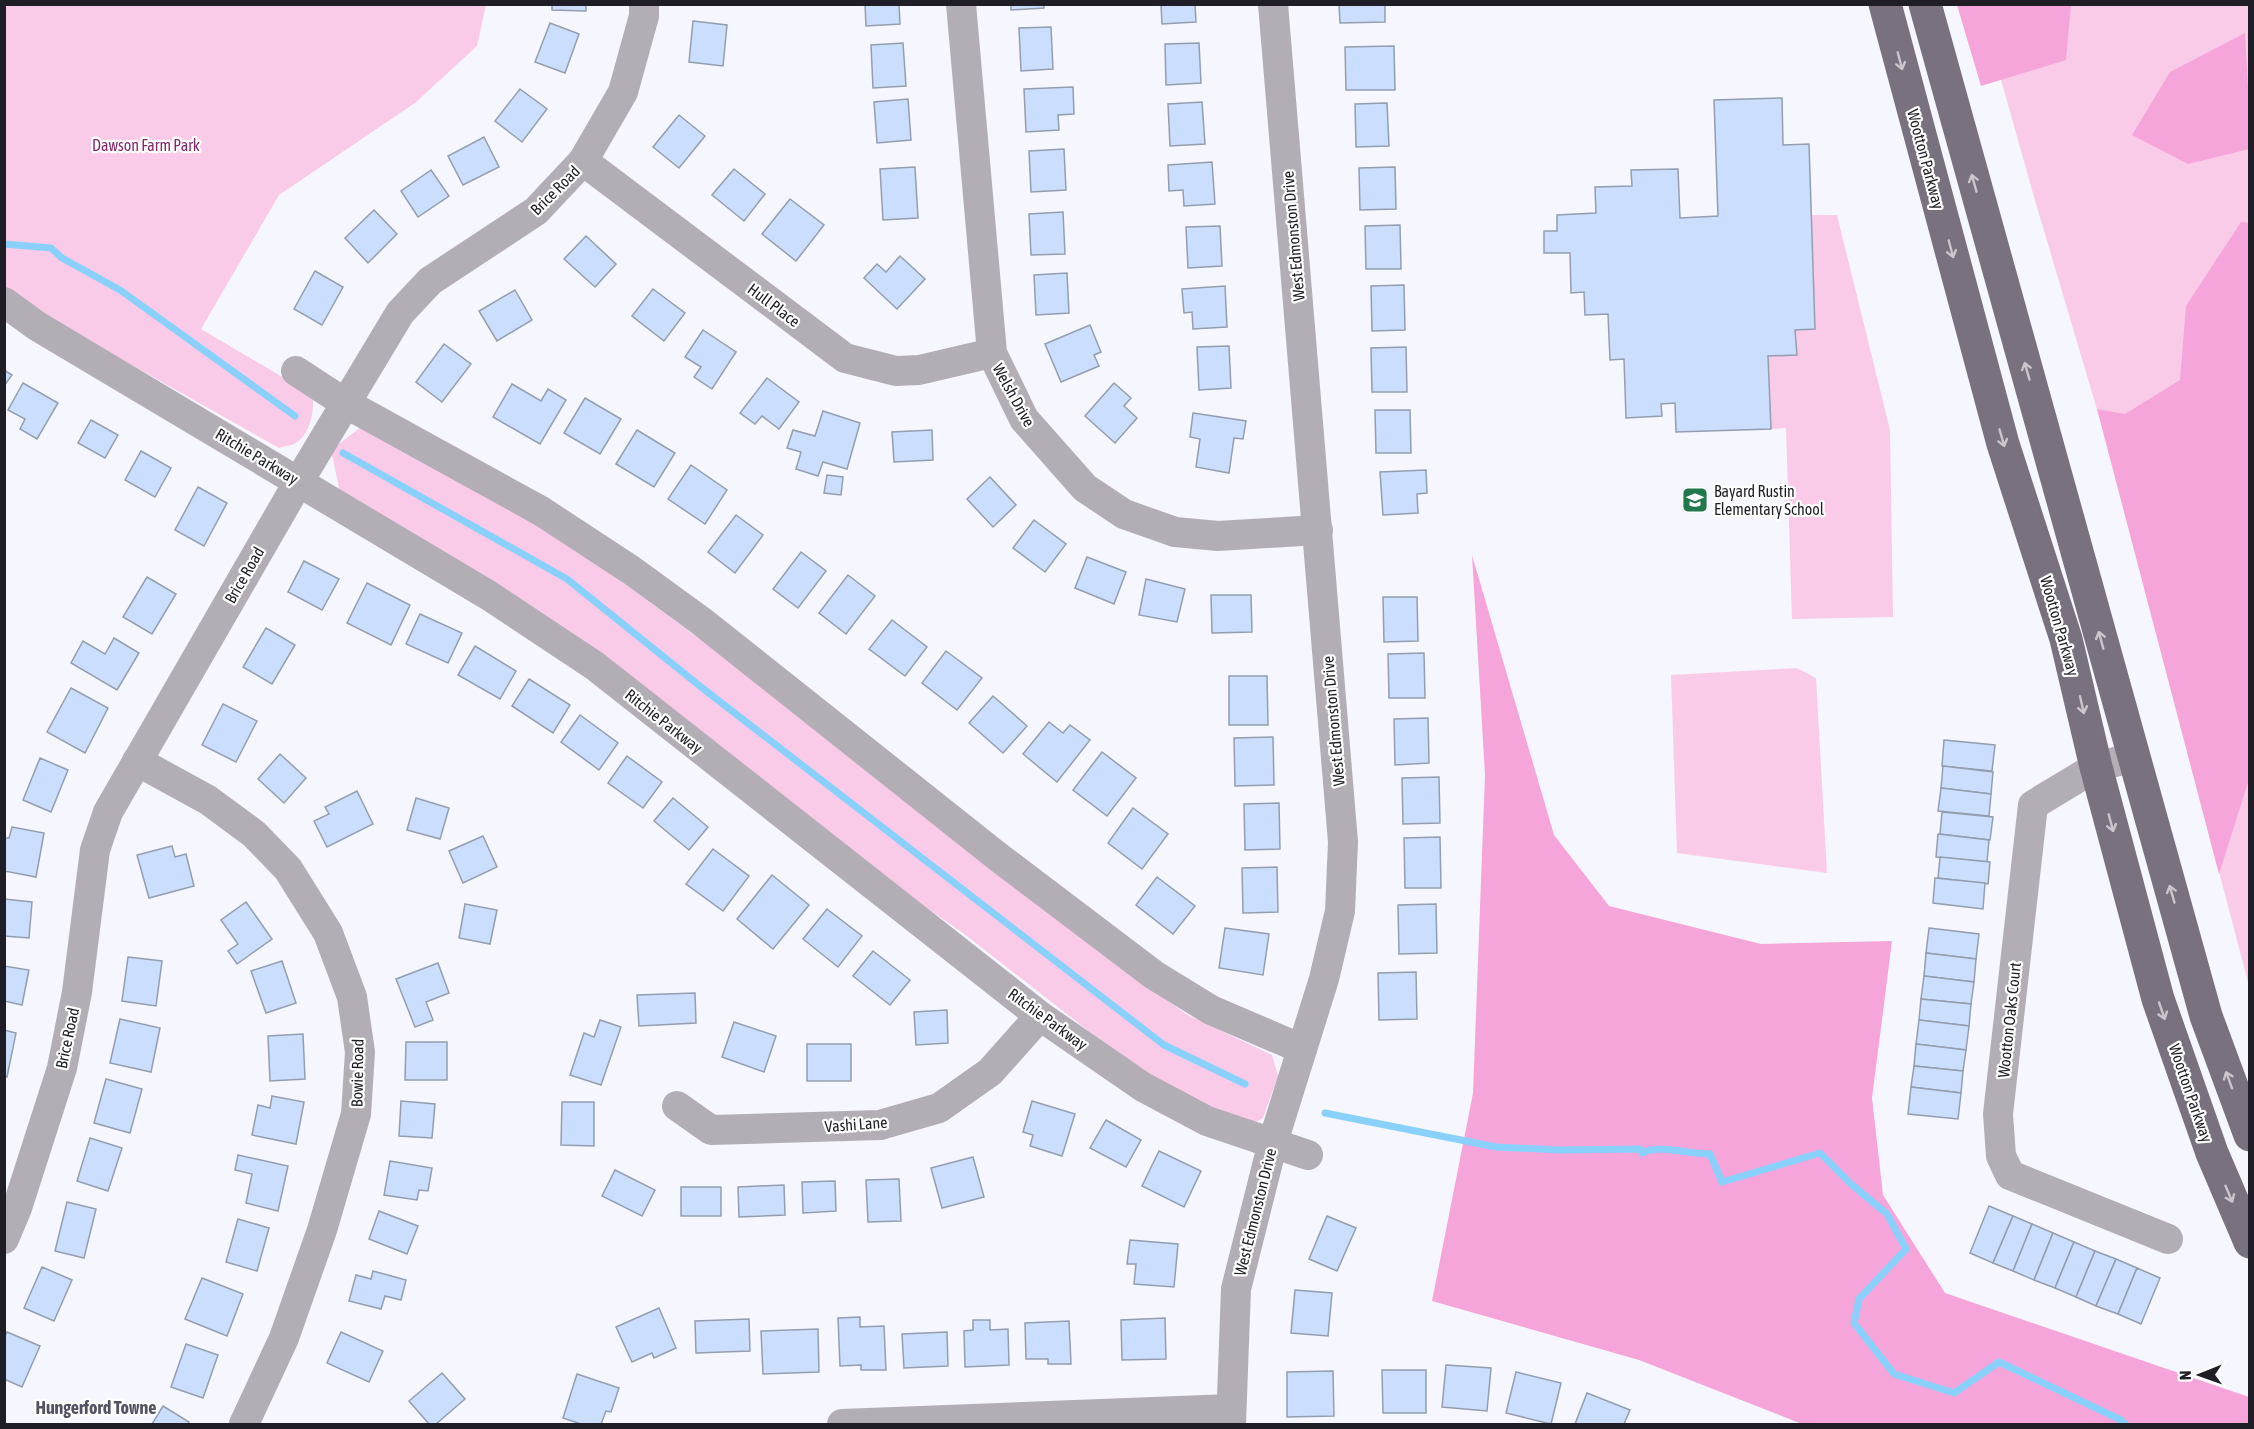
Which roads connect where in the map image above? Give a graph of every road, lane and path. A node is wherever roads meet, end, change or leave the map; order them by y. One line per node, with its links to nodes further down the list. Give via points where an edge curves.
1 (645, 4): 6 (street, Brice Road, via 623,92)
2 (961, 4): 8 (street, Welsh Drive)
3 (1273, 4): 12 (street, West Edmonston Drive)
4 (1885, 4): 15 (main road, Wootton Parkway, one-way to 15, via 2003,444 2066,639)
5 (1925, 4): 13 (main road, one-way to 5)
6 (583, 161): 8 (street, Hull Place, via 845,358 896,371 919,370); 10 (street, Brice Road, via 536,211 430,281 400,313)
7 (4, 302): 11 (street, Ritchie Parkway, via 37,326)
8 (992, 354): 12 (street, Welsh Drive, via 1024,419 1085,488 1124,514 1175,532 1218,536)
9 (296, 371): 10 (street)
10 (345, 403): 11 (street, Brice Road); 17 (street, via 541,511 631,570 1154,975 1210,1010)
11 (299, 481): 14 (street, Brice Road); 16 (street, Ritchie Parkway, via 488,595 595,666)
12 (1318, 530): 17 (street, West Edmonston Drive, via 1343,842 1340,911)
13 (2134, 757): 15 (street, Wootton Oaks Court); 19 (main road, one-way to 13, via 2206,1016)
14 (137, 761): 22 (street, Brice Road, via 108,812 95,850 77,992 62,1068); 26 (street, Bowie Road, via 207,800 254,834 288,869 328,933 352,997 360,1052 357,1114 284,1338)
15 (2096, 766): 23 (street, Wootton Oaks Court, via 2033,805 1998,1114 2001,1156 2010,1175); 24 (main road, Wootton Parkway, one-way to 24, via 2158,999 2212,1153)
16 (1040, 1016): 18 (street, Vashi Lane, via 990,1072 939,1108 880,1125 711,1130); 20 (street, Ritchie Parkway, via 1143,1087 1207,1121)
17 (1302, 1049): 20 (street, West Edmonston Drive)
18 (676, 1106)
19 (2250, 1135)
20 (1273, 1142): 21 (street, Ritchie Parkway); 25 (street, West Edmonston Drive, via 1236,1289)
21 (1308, 1155)
22 (4, 1239)
23 (2168, 1239)
24 (2250, 1242)
25 (1231, 1417): 27 (street)
26 (244, 1425)
27 (842, 1425)

